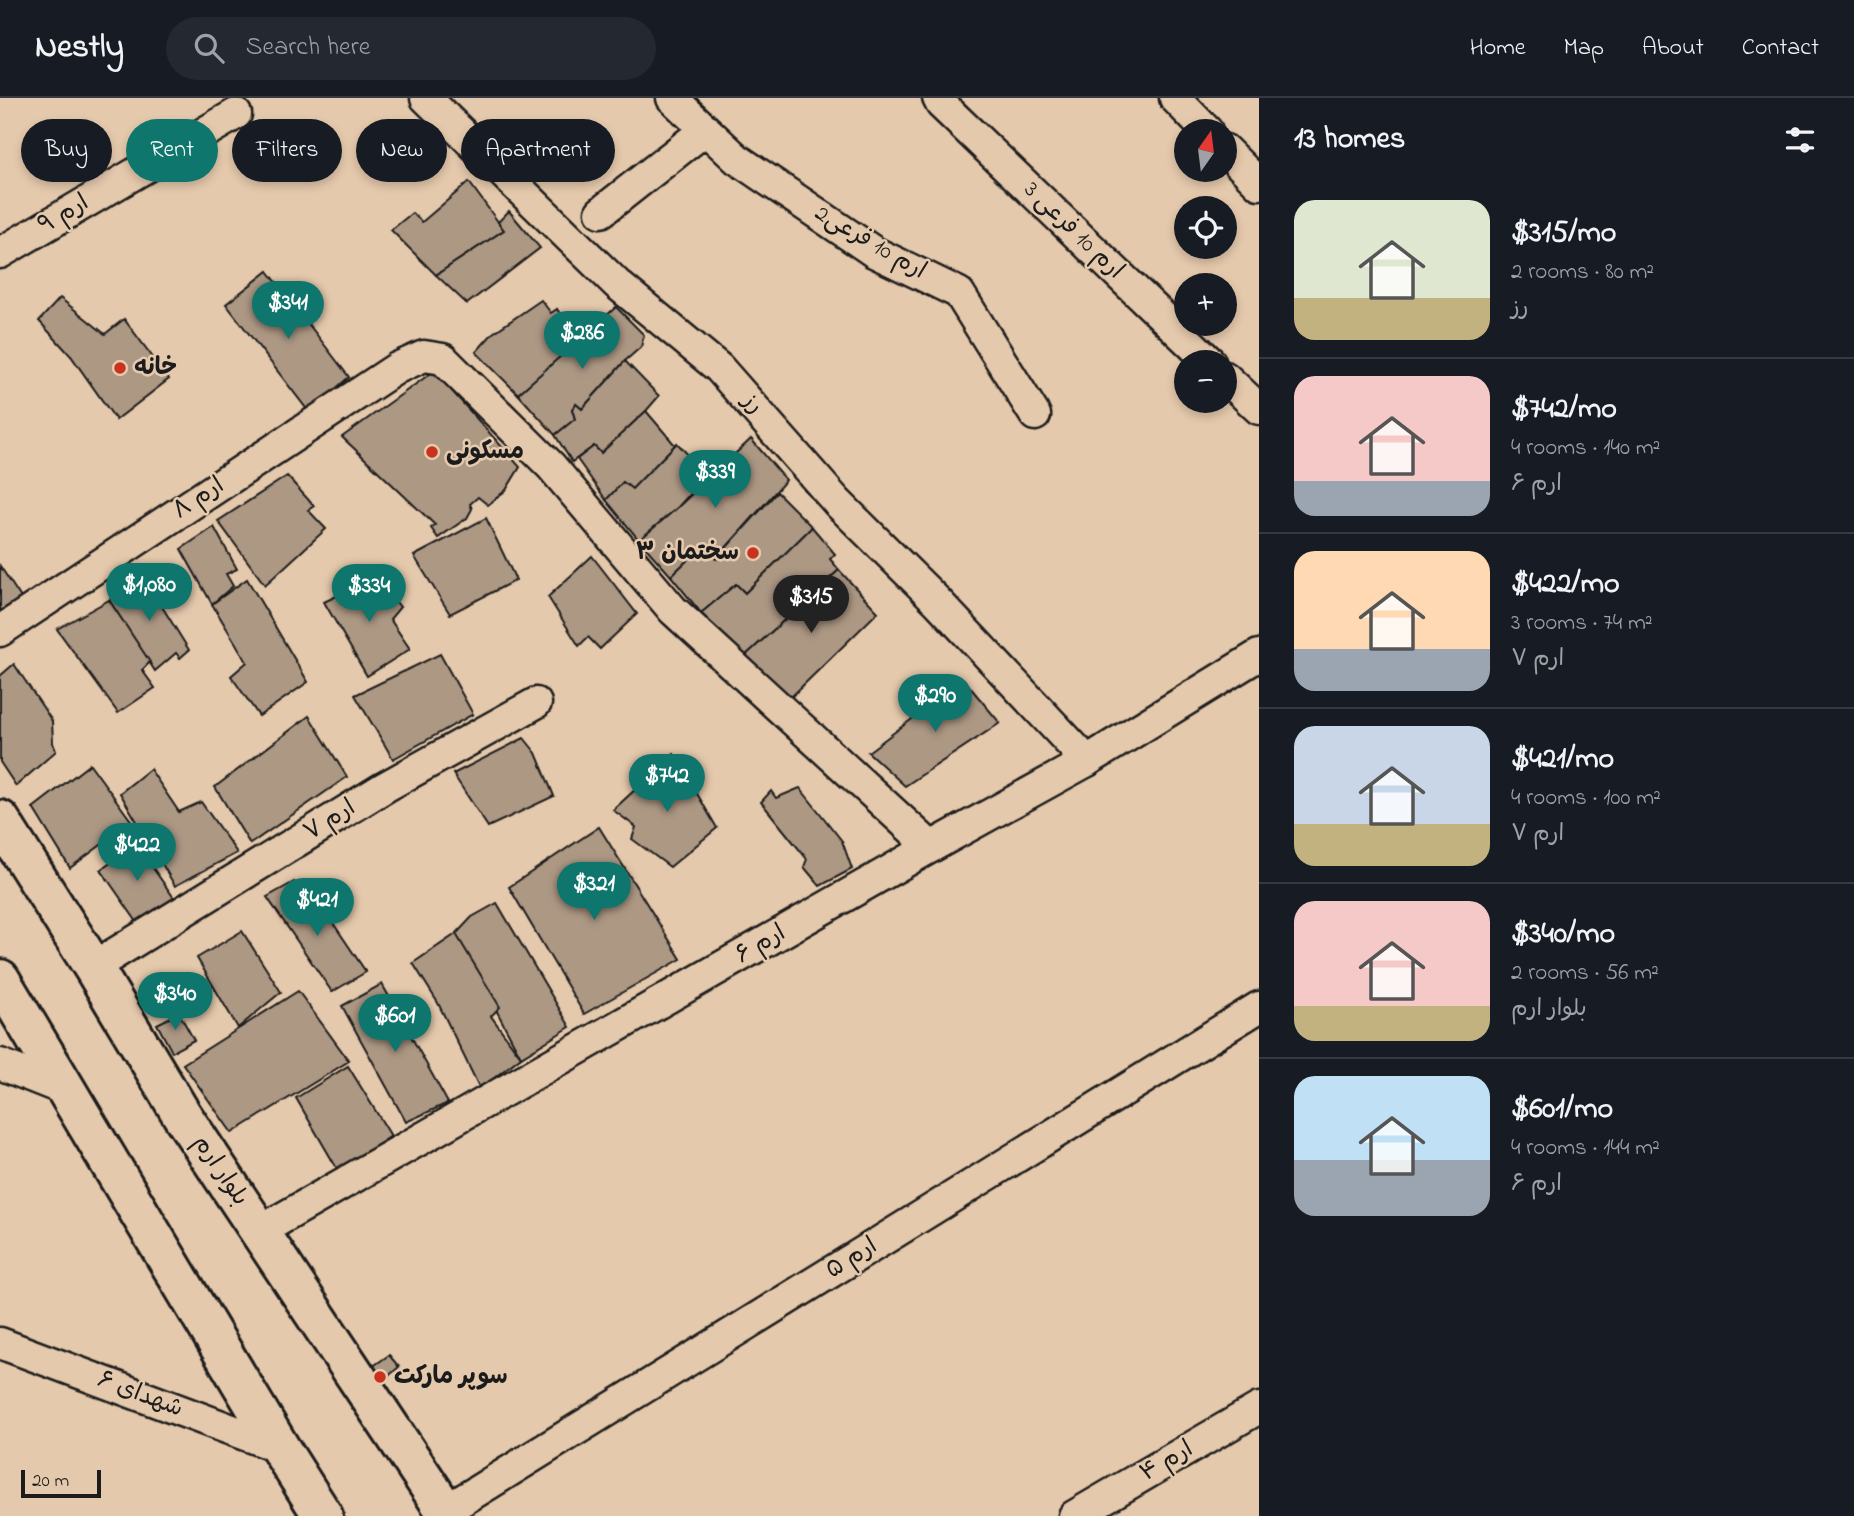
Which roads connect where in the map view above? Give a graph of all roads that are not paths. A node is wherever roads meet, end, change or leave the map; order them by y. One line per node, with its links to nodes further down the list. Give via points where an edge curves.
1 (426, 98): 19 (street, رز, via 617,284 719,368 837,502)
2 (672, 98): 7 (street, ارم 10 فرعی2)
3 (938, 98): 12 (street, ارم 10 فرعی 3)
4 (1175, 98): 6 (street)
5 (236, 114): 11 (street, ارم ۹)
6 (1195, 119)
7 (705, 130): 10 (street); 15 (street, ارم 10 فرعی2, via 737,159 874,251 959,293)
8 (1237, 161): 9 (street)
9 (1259, 184)
10 (601, 212)
11 (0, 253)
12 (1198, 350)
13 (1237, 388): 14 (street)
14 (1259, 409)
15 (1035, 415)
16 (0, 631): 21 (street, ارم ۸, via 397,368 424,356 443,359 551,466 673,610)
17 (1259, 655): 19 (street, ارم ۶)
18 (536, 703): 22 (street, ارم ۷, via 385,787)
19 (1087, 761): 21 (street, ارم ۶)
20 (0, 820): 22 (main road, بلوار ارم)
21 (931, 847): 27 (street, ارم ۶)
22 (93, 967): 27 (main road, بلوار ارم, via 182,1115)
23 (0, 979): 26 (main road)
24 (1259, 1007): 31 (street, ارم ۵)
25 (0, 1064): 26 (street)
26 (68, 1091): 30 (main road)
27 (260, 1231): 31 (main road, بلوار ارم)
28 (0, 1343): 30 (street, شهدای ۶)
29 (1259, 1408): 33 (street, ارم ۴)
30 (279, 1448): 32 (main road)
31 (447, 1514)
32 (323, 1516)
33 (1074, 1516)

